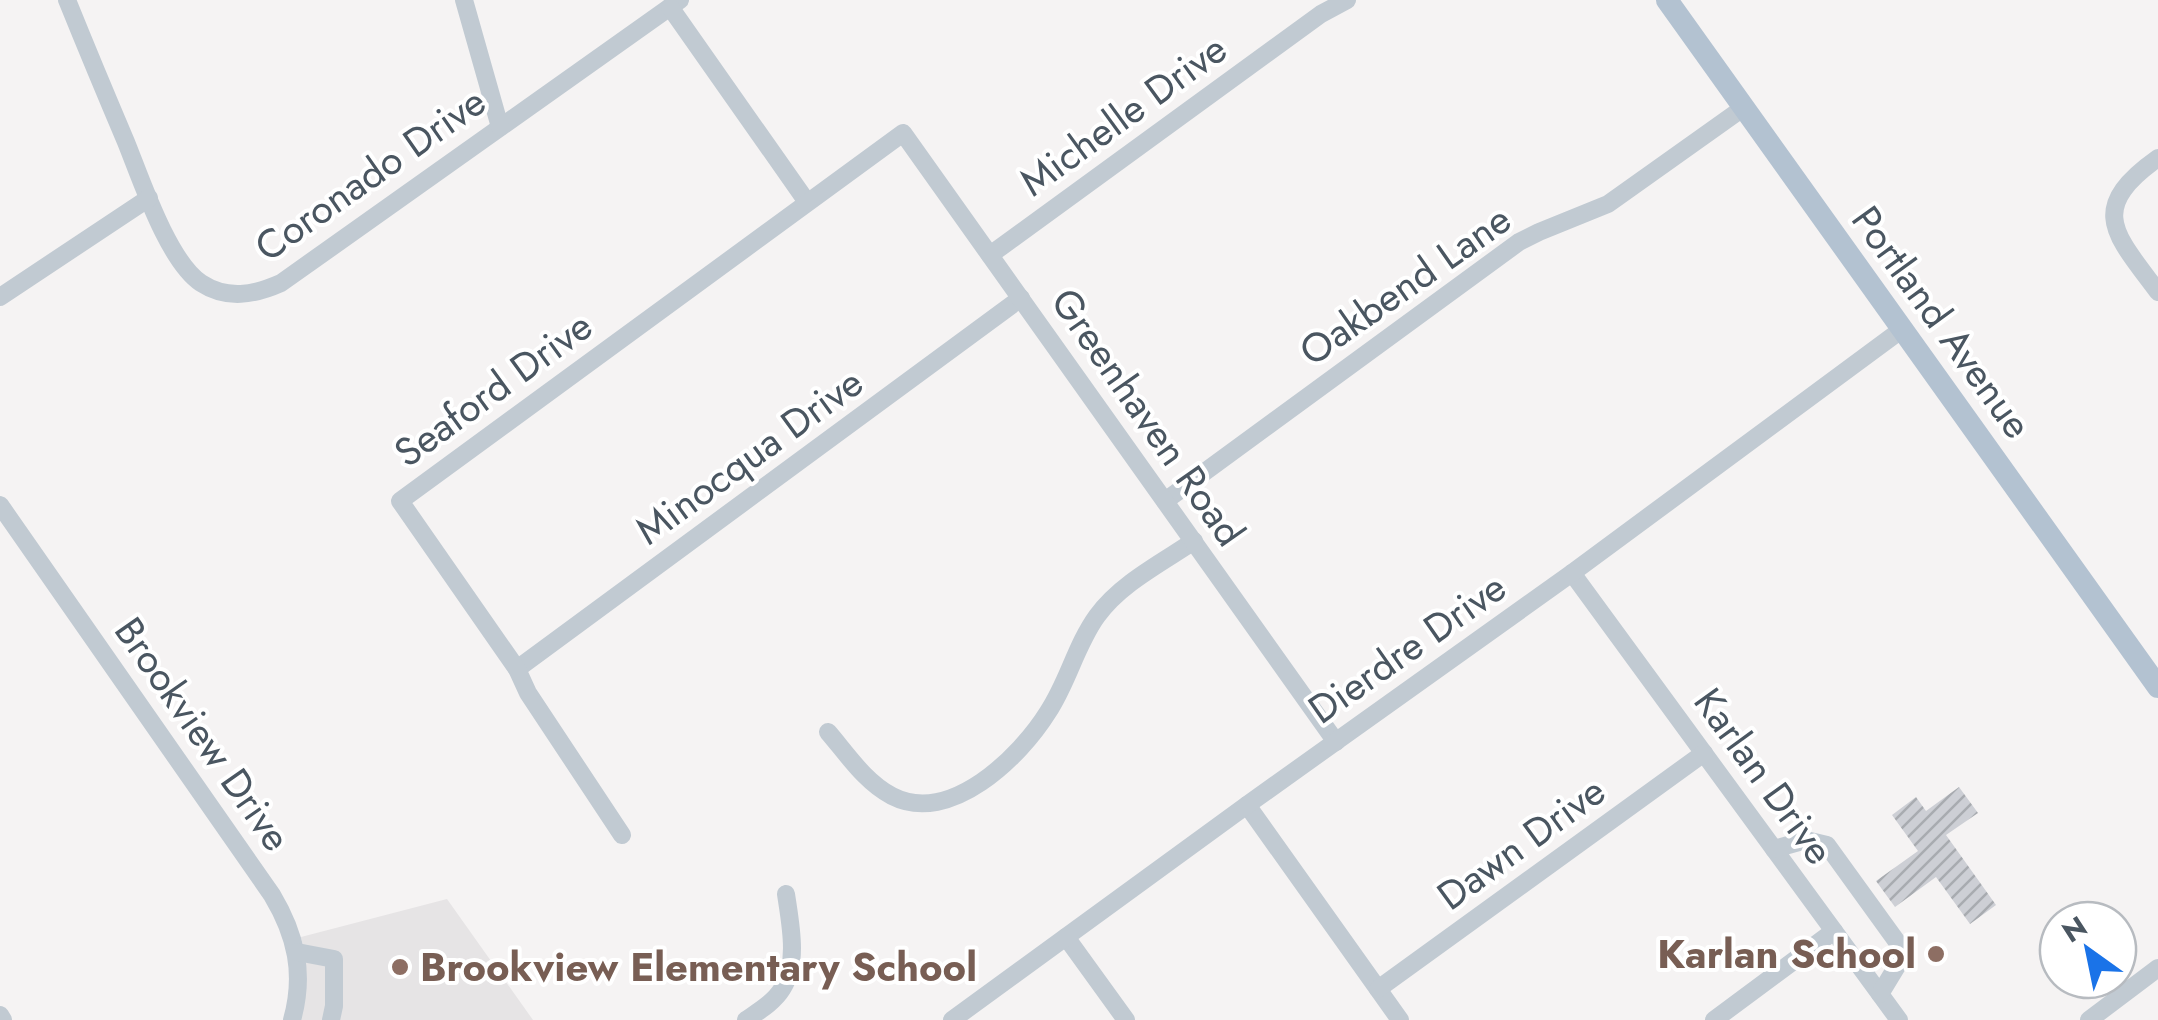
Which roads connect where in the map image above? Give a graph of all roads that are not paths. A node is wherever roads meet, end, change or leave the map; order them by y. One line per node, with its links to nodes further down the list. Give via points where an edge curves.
1 (66, 0): 10 (street, Coronado Drive)
2 (464, 0): 7 (street)
3 (1347, 0): 12 (street, Michelle Drive)
4 (1667, 0): 6 (main road, Portland Avenue)
5 (675, 4): 7 (street, Coronado Drive); 11 (street)
6 (1744, 108): 16 (main road, Portland Avenue); 17 (street, Oakbend Lane, via 1608,204 1519,242)
7 (500, 126): 10 (street, Coronado Drive, via 281,284 243,295 199,282 181,263)
8 (904, 133): 11 (street, Seaford Drive); 12 (street, Greenhaven Road)
9 (2158, 158): 13 (street, via 2125,184 2114,211 2124,245)
10 (149, 198): 14 (street)
11 (807, 202): 21 (street, Seaford Drive, via 400,502)
12 (990, 255): 15 (street, Greenhaven Road)
13 (2158, 292)
14 (0, 297)
15 (1021, 298): 17 (street, Greenhaven Road); 21 (street, Minocqua Drive)
16 (1901, 330): 20 (street, Dierdre Drive); 22 (main road, Portland Avenue)
17 (1165, 501): 19 (street, Greenhaven Road)
18 (0, 505): 32 (street, Brookview Drive, via 272,894)
19 (1194, 542): 23 (street, via 1098,614 1049,712 998,770 965,794 933,803 896,799 874,785); 24 (street, Greenhaven Road)
20 (1572, 573): 24 (street, Dierdre Drive); 25 (street, Karlan Drive)
21 (517, 669): 27 (street, Seaford Drive)
22 (2158, 687)
23 (828, 732)
24 (1336, 742): 26 (street, Dierdre Drive)
25 (1704, 753): 28 (street, Karlan Drive); 34 (street, Dawn Drive)
26 (1246, 805): 31 (street, Dierdre Drive); 34 (street)
27 (622, 834)
28 (1774, 849): 30 (street, Karlan Drive); 35 (street, via 1806,840 1827,845 1900,946)
29 (786, 894): 38 (street, via 788,978)
30 (1834, 931): 35 (street, Karlan Drive); 42 (street)
31 (1066, 937): 39 (street, Dierdre Drive); 40 (street)
32 (296, 952): 36 (street, Brookview Drive); 37 (street, via 334,959)
33 (2158, 968): 44 (street)
34 (1378, 989): 41 (street)
35 (1880, 994): 43 (street, Karlan Drive)
36 (292, 1020)
37 (331, 1020)
38 (746, 1020)
39 (952, 1020)
40 (1126, 1020)
41 (1400, 1020)
42 (1714, 1020)
43 (1899, 1020)
44 (2089, 1020)

